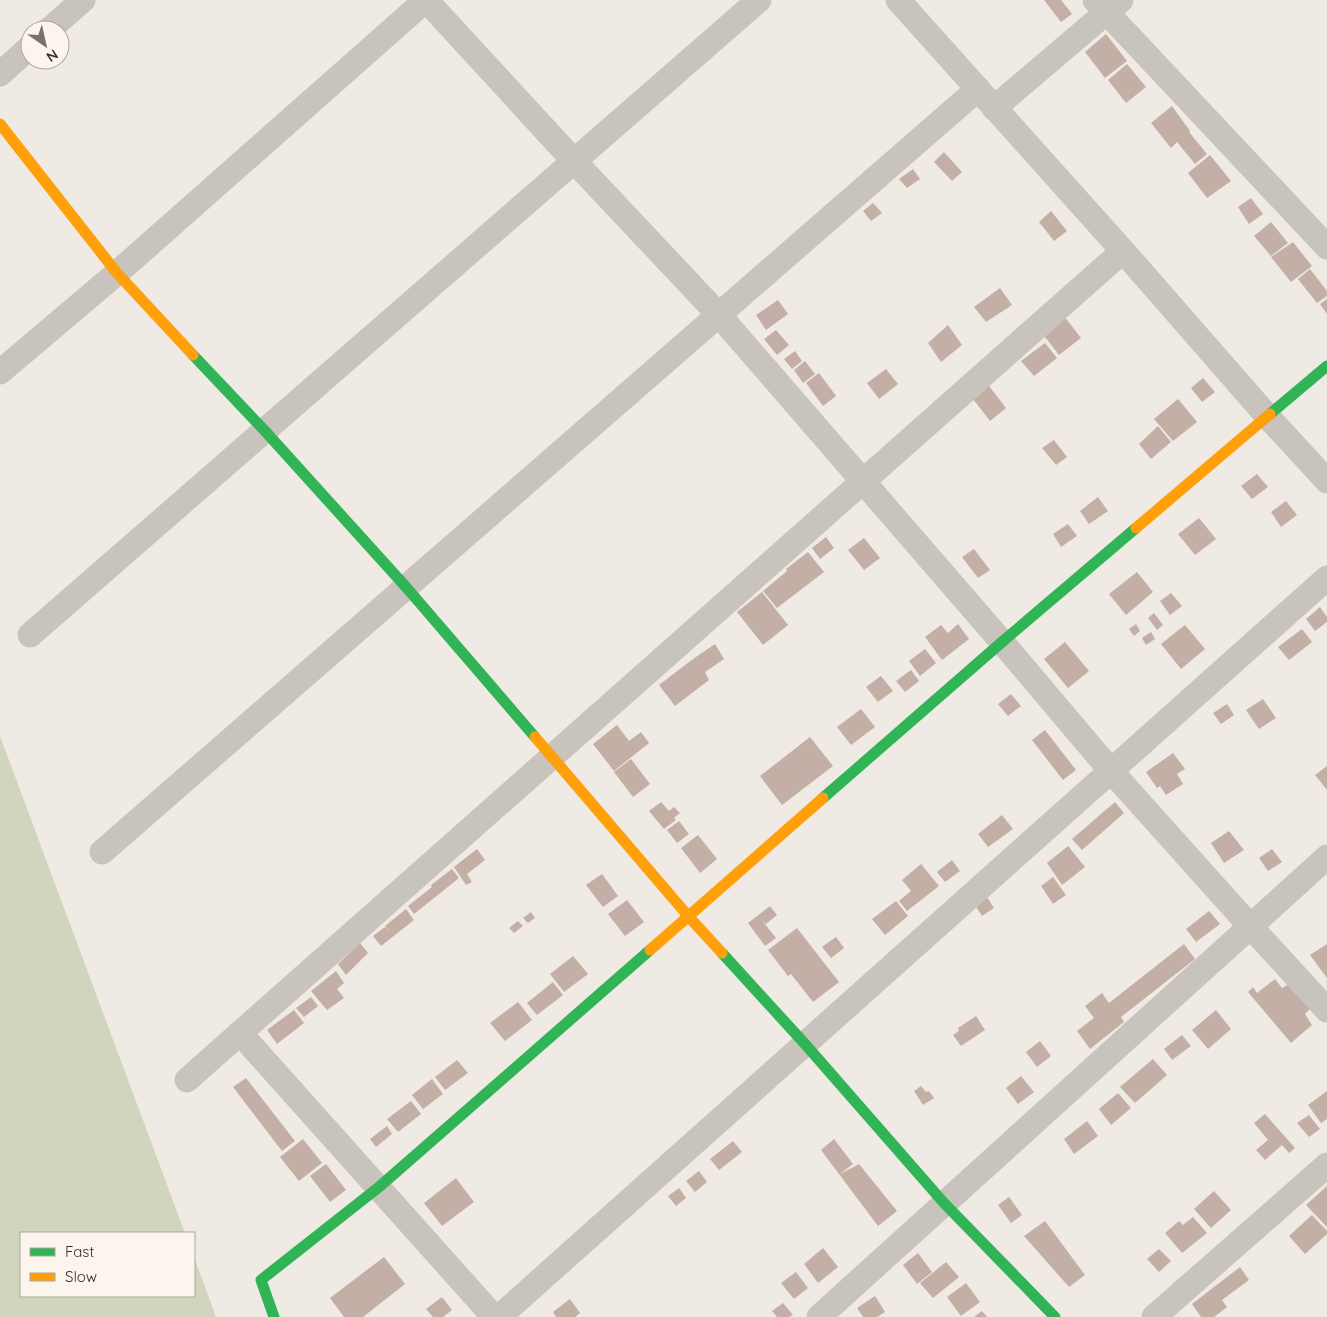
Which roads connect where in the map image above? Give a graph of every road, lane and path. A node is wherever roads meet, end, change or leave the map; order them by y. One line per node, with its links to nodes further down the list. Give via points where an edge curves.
1 (83, 0): 6 (street)
2 (426, 0): 11 (street); 14 (street)
3 (759, 0): 11 (street)
4 (898, 0): 9 (street)
5 (1108, 4): 9 (street); 12 (street)
6 (60, 20)
7 (20, 56): 8 (street)
8 (0, 74)
9 (986, 99): 13 (street); 15 (street)
10 (0, 124): 14 (street)
11 (574, 161): 15 (street); 19 (street)
12 (1327, 248)
13 (1123, 251): 18 (street); 21 (street)
14 (117, 273): 17 (street); 19 (street)
15 (719, 315): 21 (street); 23 (street)
16 (1327, 366): 18 (street)
17 (0, 372)
18 (1268, 416): 20 (street); 25 (street)
19 (265, 431): 23 (street); 24 (street)
20 (1327, 481)
21 (862, 482): 25 (street); 26 (street)
22 (1327, 578): 27 (street)
23 (406, 587): 26 (street); 28 (street)
24 (30, 635)
25 (1002, 642): 27 (street); 30 (street)
26 (551, 757): 30 (street); 33 (street)
27 (1110, 771): 31 (street); 34 (street)
28 (102, 852)
29 (1327, 857): 31 (street)
30 (689, 916): 34 (street); 37 (street)
31 (1250, 926): 32 (street); 38 (street)
32 (1327, 1010)
33 (240, 1033): 35 (street); 37 (street)
34 (805, 1044): 38 (street); 41 (street)
35 (187, 1080)
36 (1327, 1165): 44 (street)
37 (379, 1187): 39 (street, via 261,1280); 40 (street)
38 (944, 1203): 42 (street); 43 (street)
39 (274, 1317)
40 (494, 1317)
41 (499, 1317)
42 (819, 1317)
43 (1055, 1317)
44 (1154, 1317)

